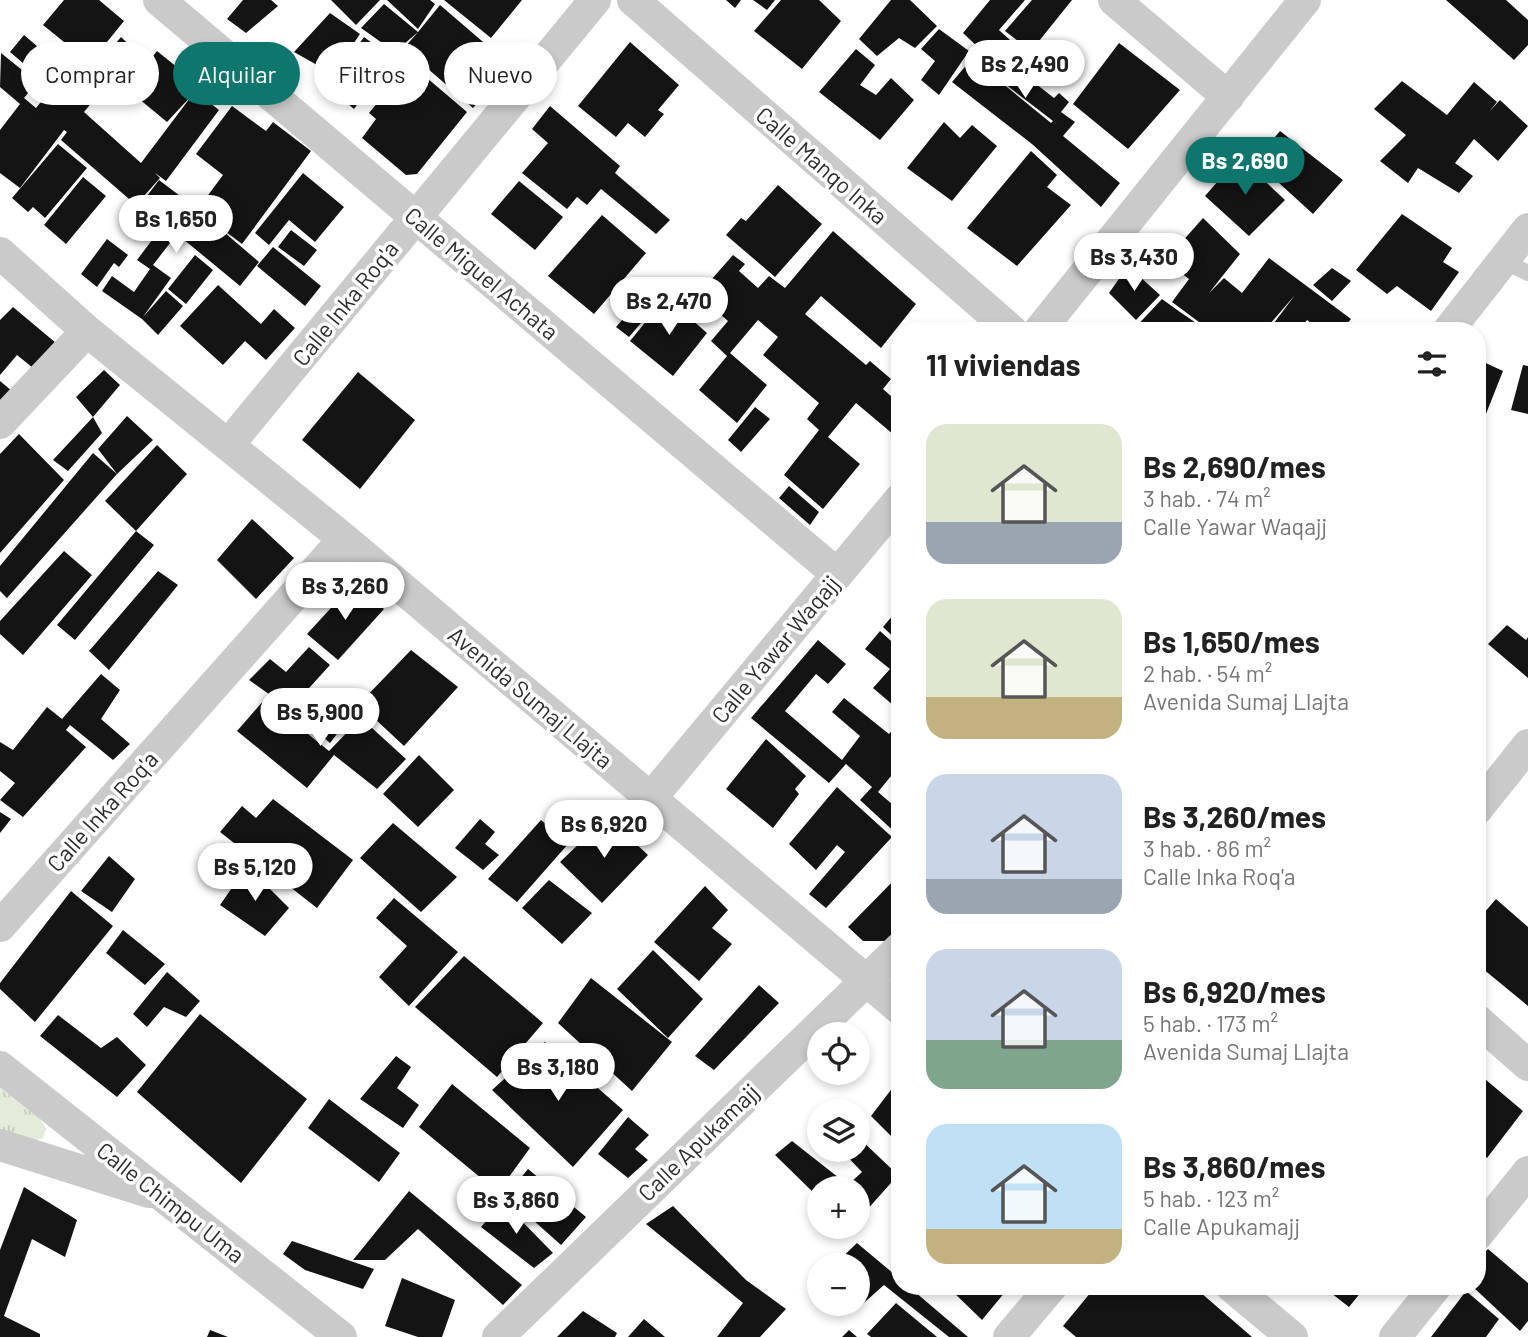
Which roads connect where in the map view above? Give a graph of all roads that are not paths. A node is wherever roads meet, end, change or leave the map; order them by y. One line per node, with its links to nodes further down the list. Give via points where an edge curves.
1 (159, 0): 7 (street, Calle Miguel Achata)
2 (595, 0): 7 (street, Calle Inka Roq'a)
3 (633, 0): 11 (street, Calle Manqo Inka)
4 (1114, 0): 6 (street)
5 (1305, 0): 6 (street)
6 (1228, 97): 12 (street)
7 (416, 217): 16 (street, Calle Inka Roq'a); 19 (street, Calle Miguel Achata)
8 (1528, 229): 10 (street)
9 (0, 253): 14 (street, Avenida Sumaj Llajta)
10 (1516, 267): 13 (street)
11 (1002, 322)
12 (1046, 322)
13 (1458, 322)
14 (87, 331): 15 (street); 16 (street, Avenida Sumaj Llajta)
15 (0, 423)
16 (229, 444): 18 (street, Avenida Sumaj Llajta)
17 (891, 510): 19 (street, Calle Yawar Waqajj)
18 (344, 539): 21 (street, Avenida Sumaj Llajta); 23 (street, Calle Inka Roq'a)
19 (837, 574): 21 (street, Calle Yawar Waqajj)
20 (1528, 745): 22 (street)
21 (651, 799): 25 (street, Avenida Sumaj Llajta)
22 (1486, 799)
23 (0, 926)
24 (891, 956): 25 (street, Calle Apukamajj)
25 (865, 981): 26 (street, Avenida Sumaj Llajta); 40 (street, Calle Apukamajj)
26 (891, 1002)
27 (1486, 1028): 28 (street)
28 (1528, 1065)
29 (0, 1067): 30 (street, Calle Chimpu Uma)
30 (56, 1112): 32 (street, via 58,1140 49,1152); 34 (street, Calle Chimpu Uma)
31 (0, 1145): 32 (street)
32 (36, 1157): 34 (street)
33 (1528, 1172): 35 (street)
34 (166, 1197): 39 (street, Calle Chimpu Uma)
35 (1486, 1224)
36 (1044, 1295): 41 (street)
37 (1242, 1295): 42 (street)
38 (1429, 1295): 43 (street)
39 (341, 1337)
40 (498, 1337)
41 (1009, 1337)
42 (1292, 1337)
43 (1395, 1337)

